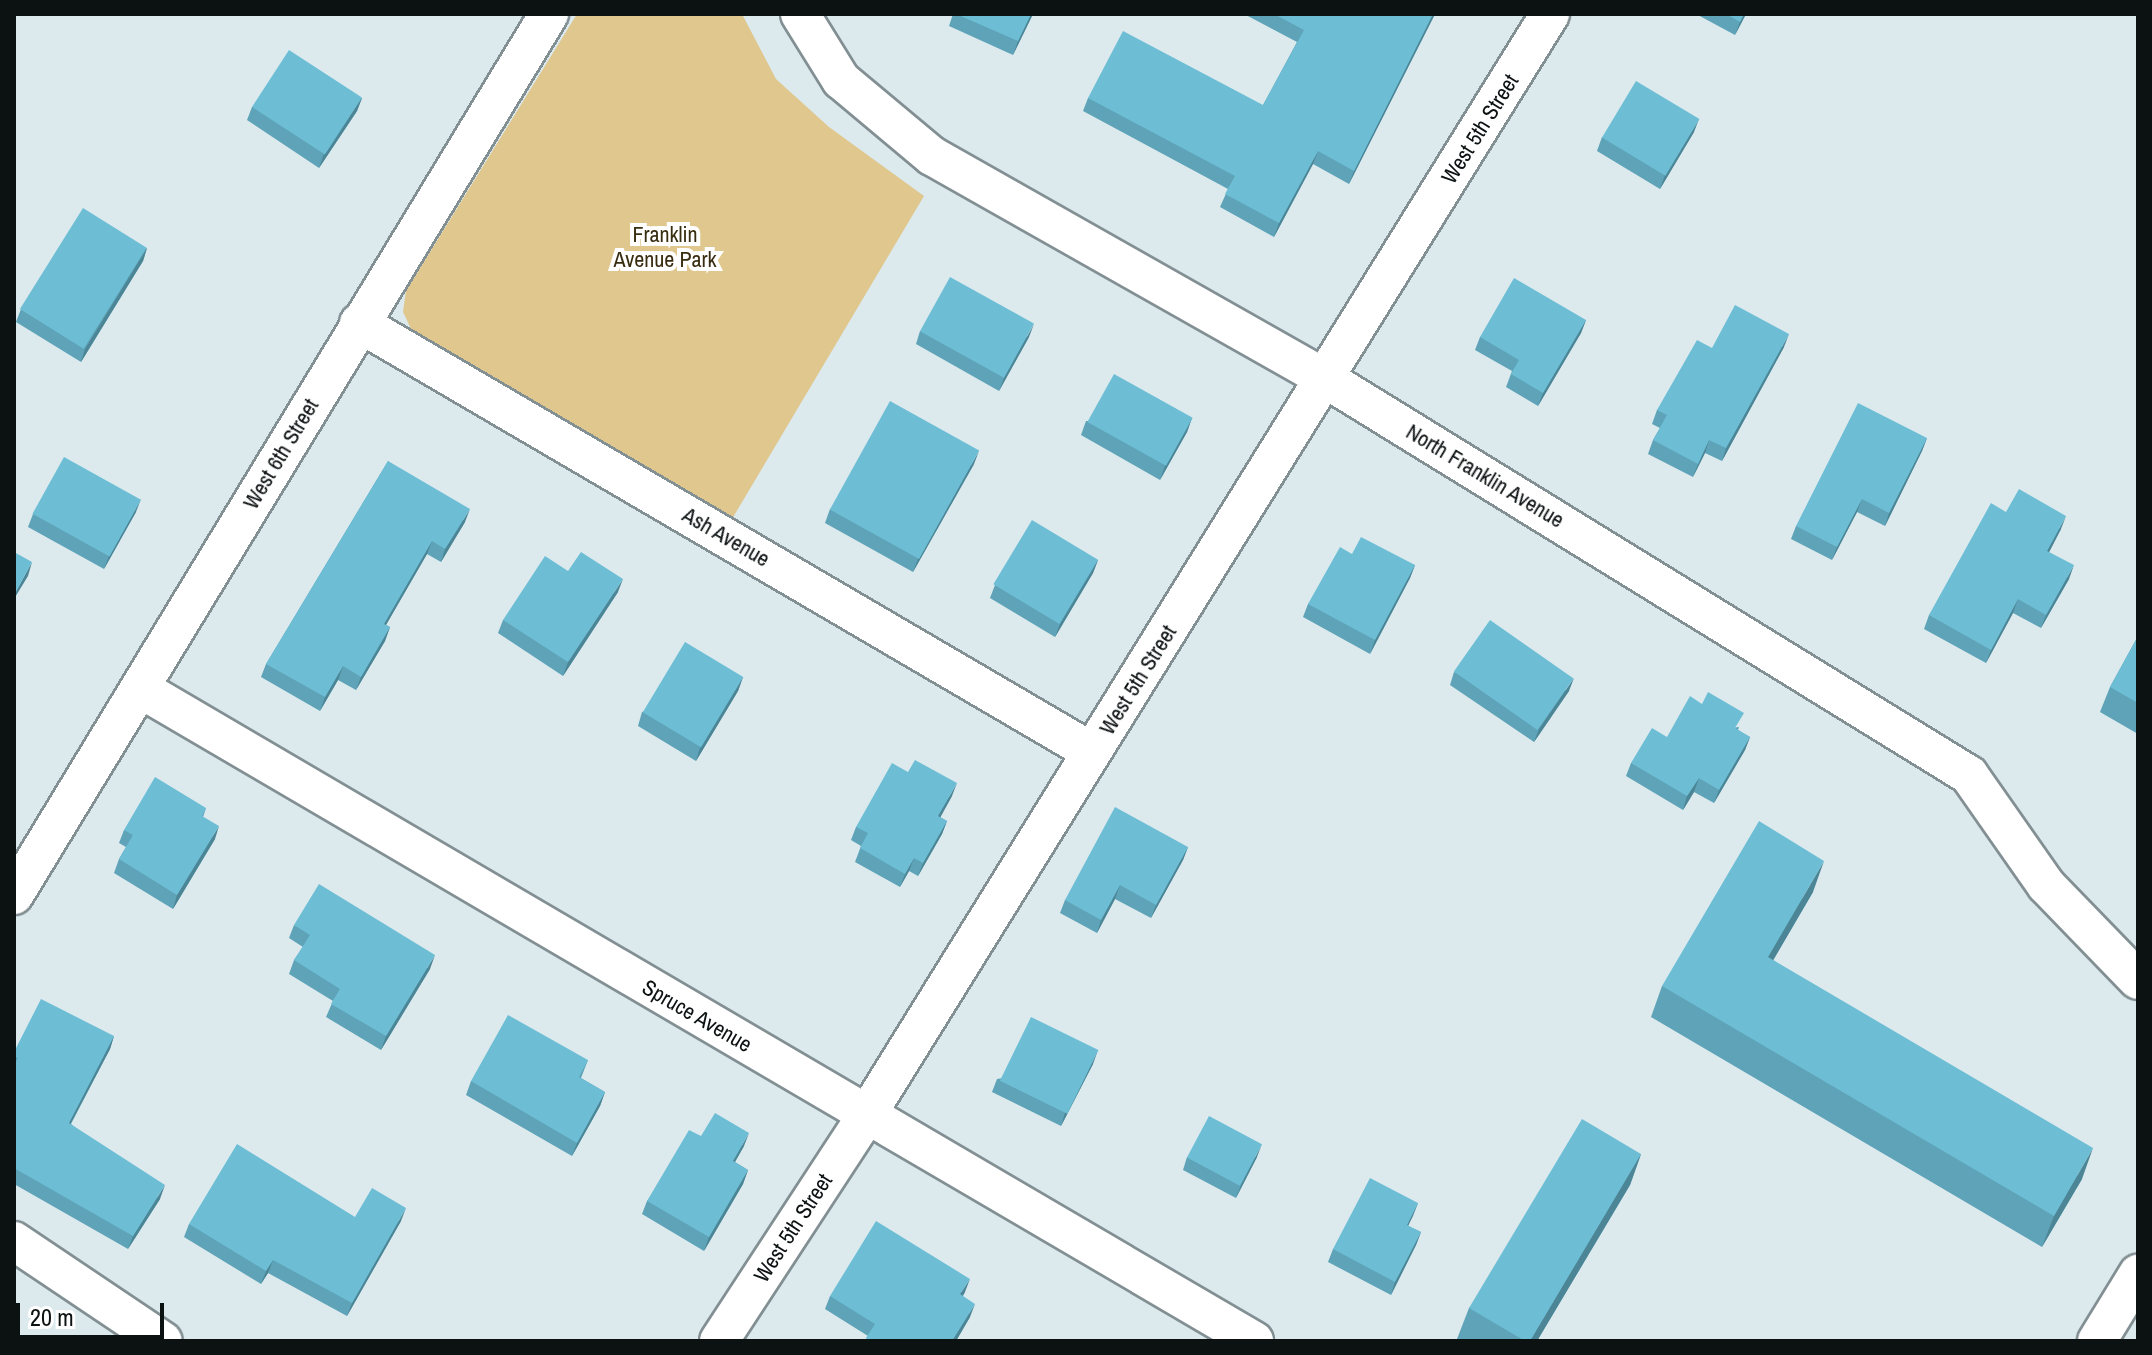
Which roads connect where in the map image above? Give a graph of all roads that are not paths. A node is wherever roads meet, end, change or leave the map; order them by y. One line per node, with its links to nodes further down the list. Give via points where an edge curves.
1 (549, 14): 4 (street, West 6th Street)
2 (800, 14): 5 (street, North Franklin Avenue, via 841,80 932,156)
3 (1550, 14): 5 (street, West 5th Street)
4 (359, 323): 6 (street, West 6th Street); 7 (street, Ash Avenue)
5 (1326, 379): 7 (street, West 5th Street); 9 (street, North Franklin Avenue, via 1969,775 2046,885)
6 (141, 689): 8 (street, West 6th Street); 10 (street, Spruce Avenue)
7 (1092, 752): 10 (street, West 5th Street)
8 (14, 895)
9 (2138, 980)
10 (866, 1116): 14 (street, West 5th Street); 15 (street, Spruce Avenue)
11 (14, 1241): 13 (street)
12 (2138, 1274): 16 (street)
13 (163, 1341)
14 (719, 1341)
15 (1254, 1341)
16 (2097, 1341)

